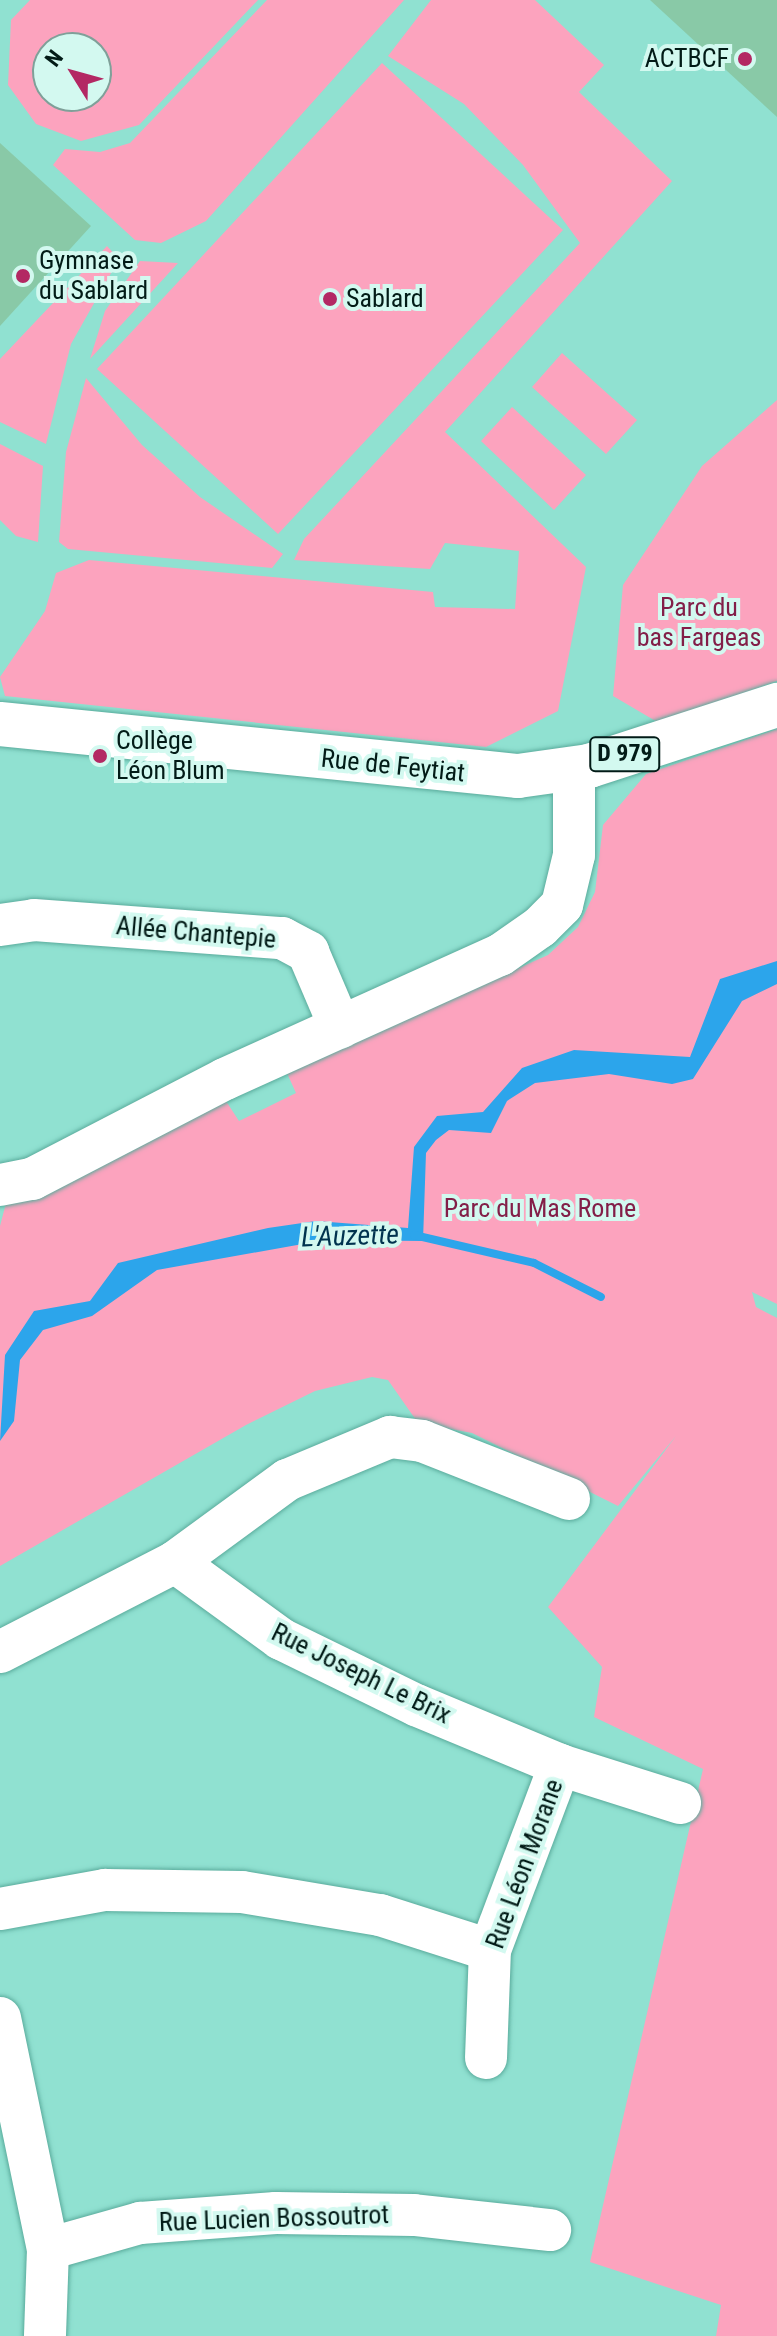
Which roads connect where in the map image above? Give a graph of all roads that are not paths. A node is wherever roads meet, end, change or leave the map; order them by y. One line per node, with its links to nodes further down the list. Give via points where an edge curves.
1 (777, 705): 3 (main road, Rue de Feytiat / D 979)
2 (0, 724): 3 (main road, Rue de Feytiat / D 979, via 468,774)
3 (574, 769): 5 (street, via 574,855 562,905 500,955)
4 (0, 925): 5 (street, Allée Chantepie, via 34,920 282,938 308,952)
5 (340, 1027): 6 (street, via 32,1179)
6 (0, 1185)
7 (569, 1499): 8 (street, via 422,1441 390,1437 287,1480)
8 (175, 1562): 9 (street); 10 (street, Rue Joseph Le Brix, via 281,1639)
9 (0, 1652)
10 (560, 1765): 11 (street, Rue Joseph Le Brix); 13 (street, Rue Léon Morane)
11 (680, 1803)
12 (0, 1909): 13 (street, via 105,1890 242,1892 380,1915)
13 (490, 1950): 15 (street, Rue Léon Morane)
14 (0, 2018): 17 (street)
15 (486, 2058)
16 (550, 2230): 17 (street, Rue Lucien Bossoutrot, via 414,2215 276,2213 140,2223)
17 (48, 2249): 18 (street)
18 (45, 2336)

